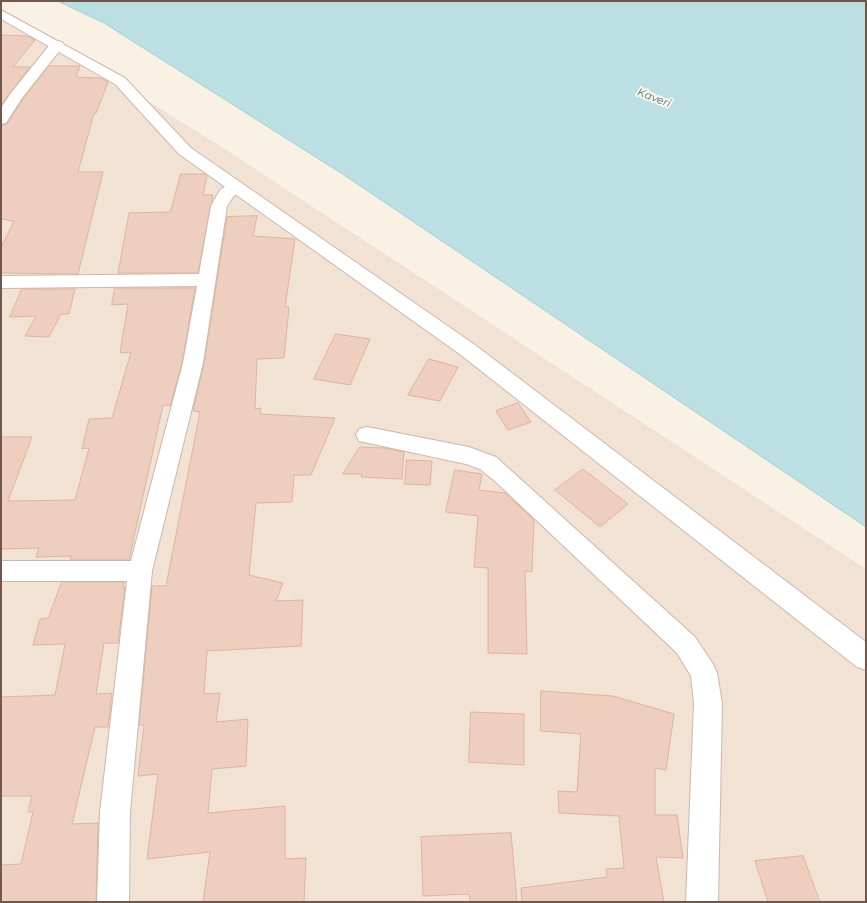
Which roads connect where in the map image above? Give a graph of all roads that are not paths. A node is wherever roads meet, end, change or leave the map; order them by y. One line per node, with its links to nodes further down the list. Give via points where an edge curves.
1 (1, 14): 2 (street)
2 (57, 45): 3 (street, via 16,96); 4 (street, via 120,81 185,151)
3 (1, 120)
4 (236, 186): 5 (street, via 226,194 219,206); 10 (street, via 468,350)
5 (207, 280): 6 (street); 9 (street, via 192,363)
6 (1, 282)
7 (367, 435): 12 (street, via 469,456 488,463 686,645 704,673 708,703)
8 (1, 571): 9 (street)
9 (140, 571): 11 (street, via 115,812)
10 (866, 658)
11 (113, 902)
12 (702, 902)

